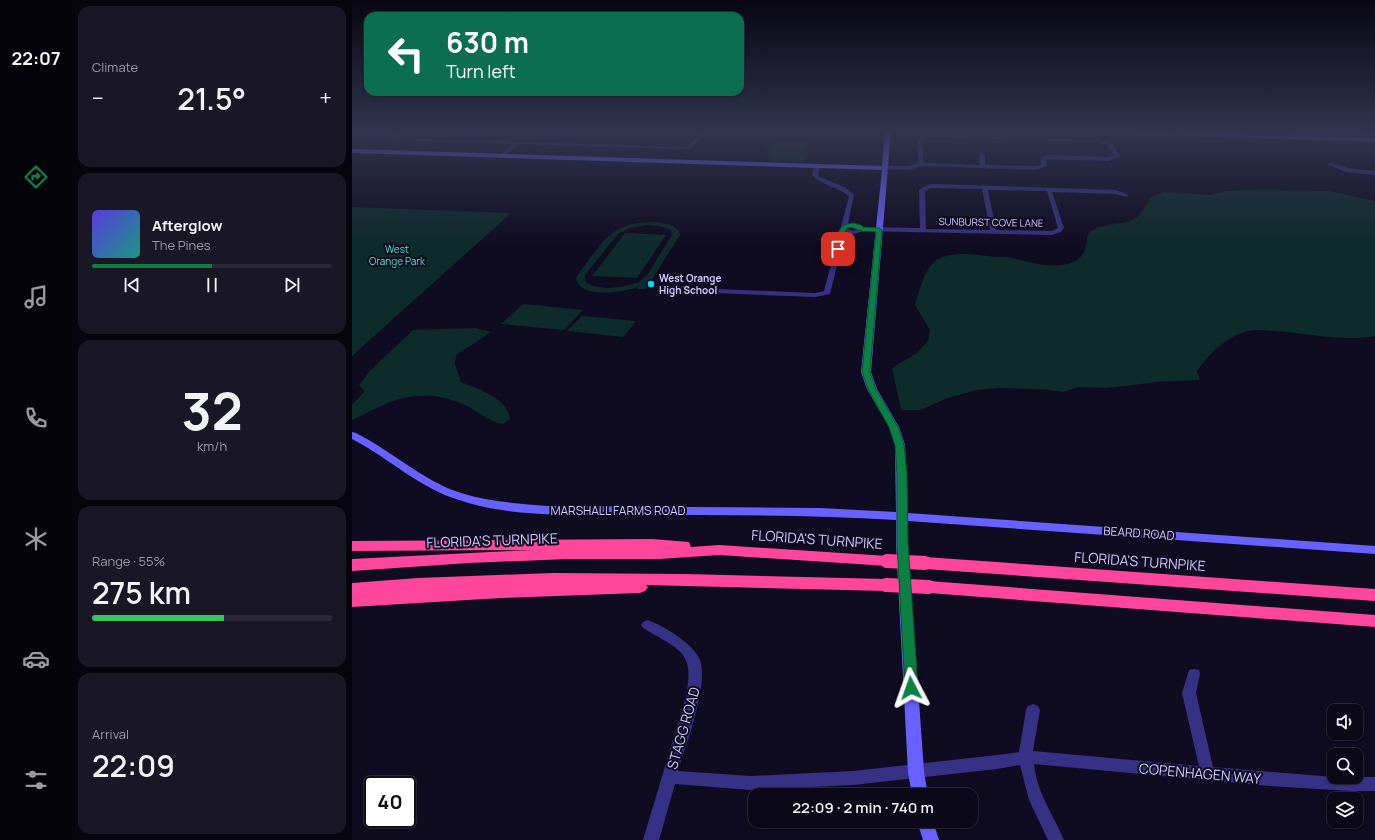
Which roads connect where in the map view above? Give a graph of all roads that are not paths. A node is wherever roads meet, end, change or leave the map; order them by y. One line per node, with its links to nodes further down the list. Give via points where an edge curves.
1 (816, 170): 6 (street, via 815,175 818,178)
2 (823, 170): 6 (street, via 822,175)
3 (885, 170): 11 (street)
4 (1348, 170): 5 (street)
5 (1375, 173)
6 (829, 182): 10 (street, via 852,196)
7 (985, 188): 8 (street); 12 (street, via 931,186 922,190); 13 (street)
8 (1048, 190): 9 (street, via 1116,192); 13 (street, SUNBURST COVE LANE, via 1061,228 1059,231)
9 (1126, 195)
10 (843, 229): 11 (street, SUNBURST COVE LANE, via 853,225 861,229); 14 (street, via 825,294)
11 (879, 230): 12 (street, SUNBURST COVE LANE); 16 (street, via 866,372 872,389 894,427 900,445)
12 (923, 231): 13 (street, SUNBURST COVE LANE)
13 (993, 232)
14 (718, 291)
15 (352, 435): 16 (street, MARSHALL FARMS ROAD, via 438,488 485,503 548,510 820,512)
16 (902, 518): 19 (street, BEARD ROAD, via 932,518); 30 (street)
17 (352, 546): 18 (highway, via 652,544)
18 (719, 550): 20 (highway, FLORIDA'S TURNPIKE, via 659,554 469,558); 23 (highway, FLORIDA'S TURNPIKE, bridge)
19 (1375, 550)
20 (352, 565)
21 (735, 580): 22 (highway, via 546,579); 24 (highway); 25 (highway, bridge, via 929,587)
22 (352, 589)
23 (1375, 595)
24 (352, 601)
25 (1375, 621)
26 (647, 624): 32 (street, STAGG ROAD, via 688,650 694,658 696,669 697,682)
27 (1194, 674): 31 (street, via 1189,693)
28 (1033, 710): 29 (street)
29 (1026, 757): 30 (street, COPENHAGEN WAY); 31 (street, COPENHAGEN WAY); 38 (street, via 1031,783)
30 (916, 772): 32 (street, STAGG ROAD, via 751,783); 34 (street)
31 (1208, 774): 33 (street, COPENHAGEN WAY)
32 (669, 777): 36 (street)
33 (1375, 784)
34 (919, 788)
35 (927, 828): 37 (street)
36 (651, 840)
37 (931, 840)
38 (1056, 840)

